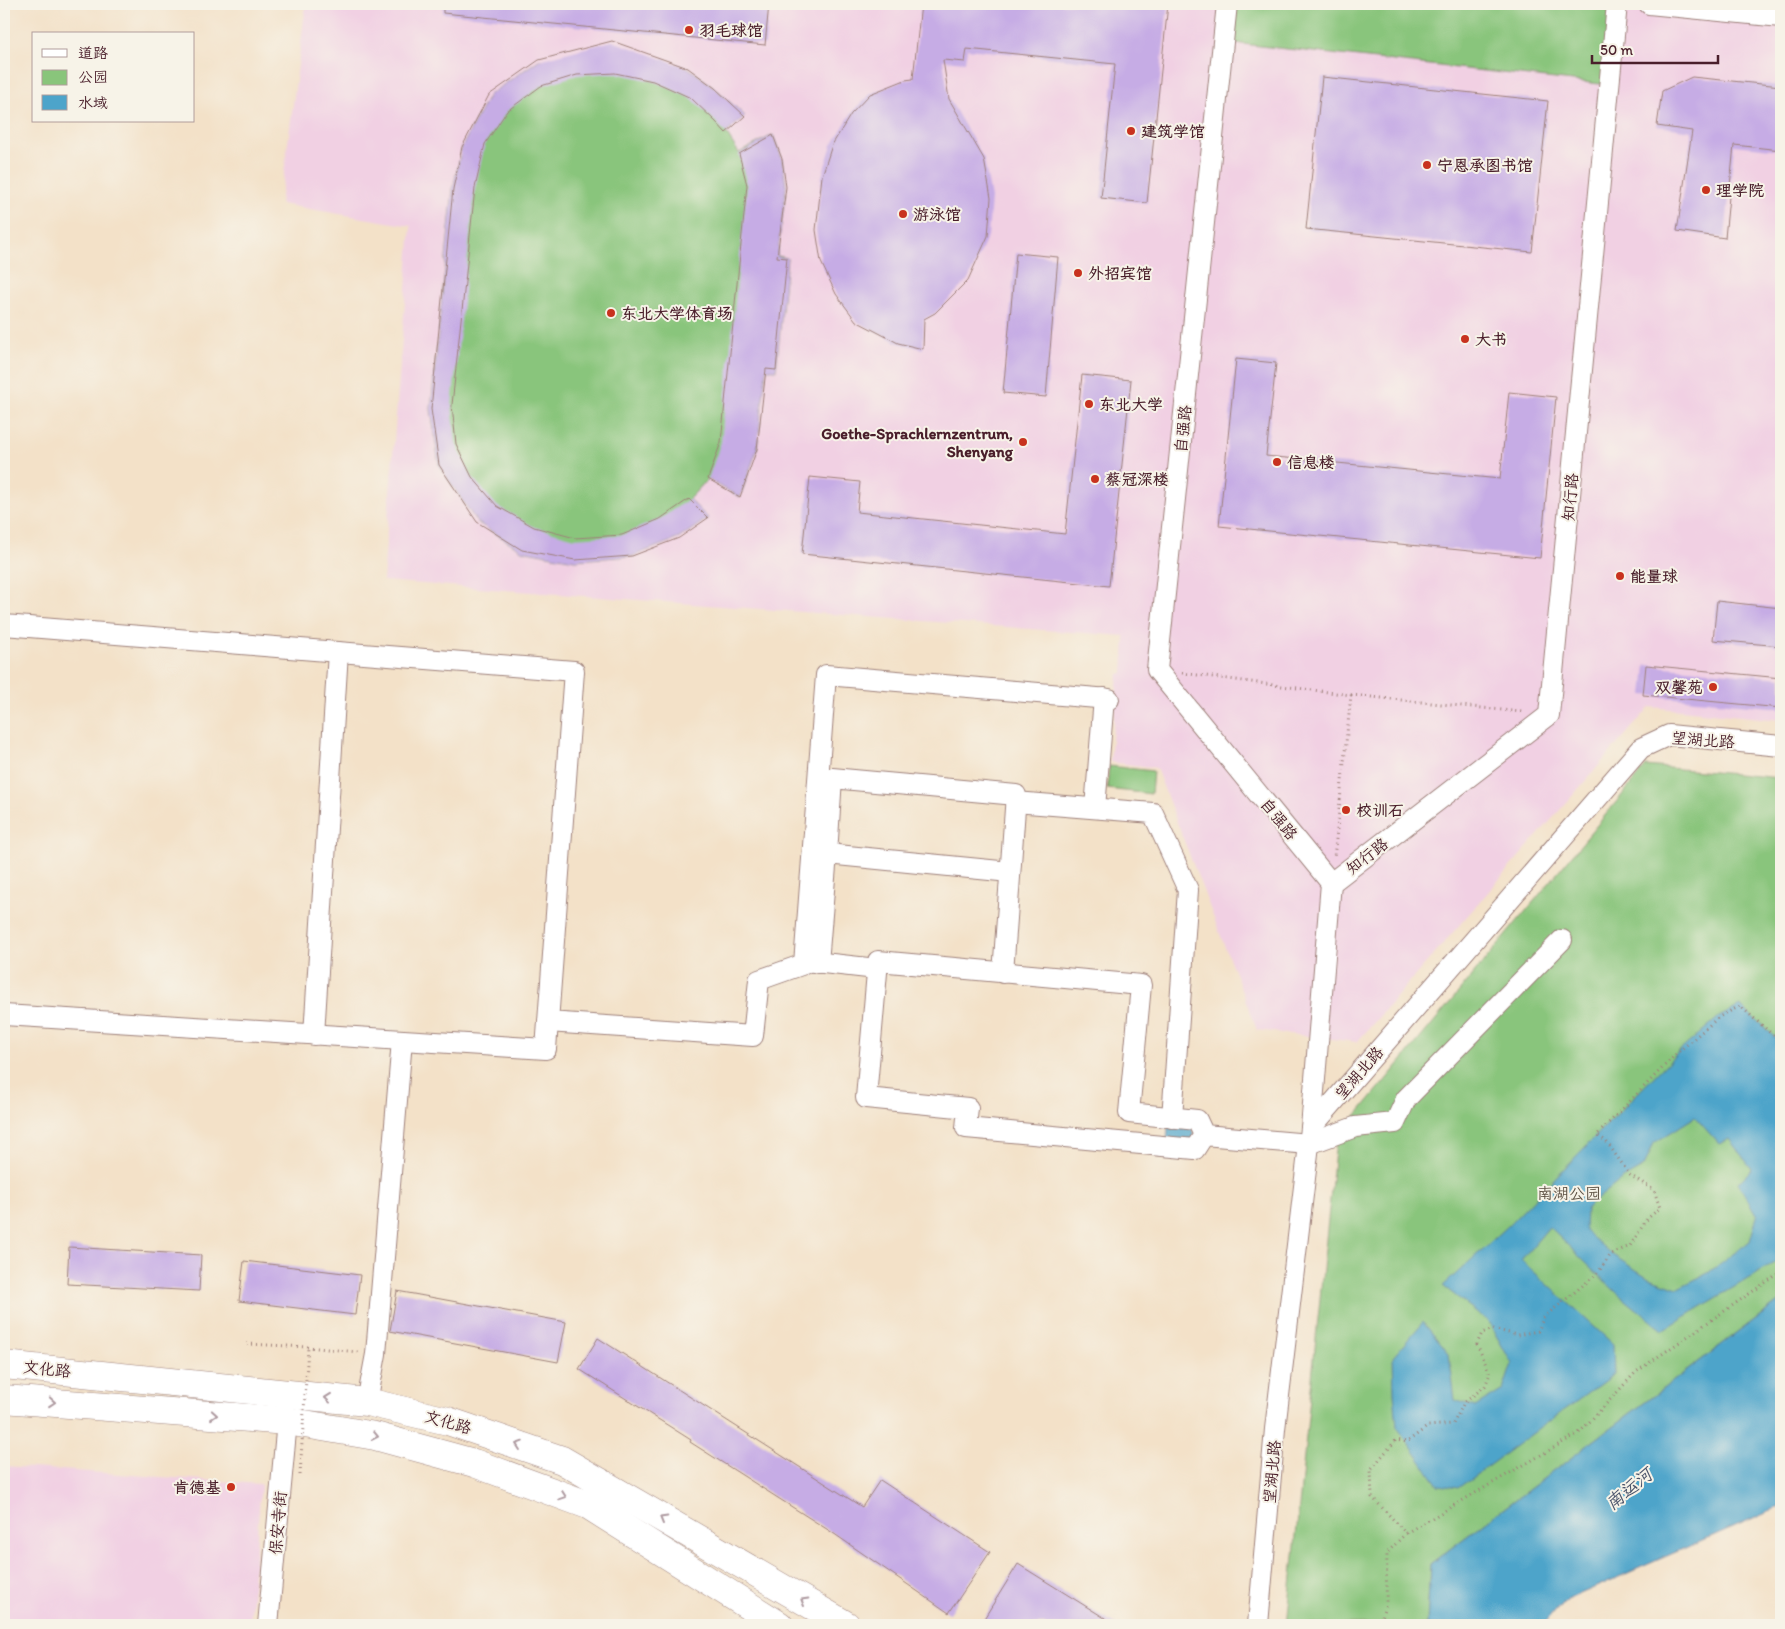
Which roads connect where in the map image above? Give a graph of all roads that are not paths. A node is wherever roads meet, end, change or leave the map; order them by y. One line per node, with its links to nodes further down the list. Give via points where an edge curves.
1 (1227, 4): 12 (street, 自强路, via 1157,670)
2 (1617, 4): 12 (street, 知行路, via 1549,715)
3 (1649, 4): 4 (street)
4 (1781, 17)
5 (4, 625): 6 (street)
6 (338, 652): 18 (street, via 574,671); 19 (street)
7 (1781, 746): 24 (street, 望湖北路, via 1669,735 1641,748)
8 (1015, 802): 9 (street); 10 (street, via 1016,795 832,778); 11 (street)
9 (1095, 808): 14 (street, via 1106,699 826,676); 22 (street, via 1153,813 1188,890)
10 (827, 854): 11 (street); 14 (street)
11 (1010, 872): 16 (street)
12 (1331, 883): 24 (street)
13 (1562, 940): 24 (street, via 1406,1099 1395,1123)
14 (811, 962): 15 (street); 18 (street, via 759,980 753,1036)
15 (877, 969): 16 (street, via 878,961); 25 (street, via 866,1098 968,1108 966,1128)
16 (1003, 973): 21 (street, via 1141,985)
17 (4, 1015): 19 (street)
18 (548, 1022): 20 (street, via 546,1050)
19 (314, 1035): 20 (street)
20 (402, 1040): 28 (street, via 376,1354)
21 (1129, 1114): 22 (street); 25 (street)
22 (1172, 1118): 23 (street, via 1197,1120)
23 (1204, 1135): 24 (street); 25 (street, via 1195,1149)
24 (1310, 1136): 33 (street, 望湖北路, via 1276,1429)
25 (1125, 1142)
26 (4, 1365): 28 (main road, 文化路, one-way to 26)
27 (4, 1399): 29 (main road, 文化路, one-way to 29)
28 (367, 1402): 32 (main road, 文化路, one-way to 28, via 562,1460 448,1420)
29 (287, 1421): 30 (street, 保安寺街); 31 (main road, 文化路, one-way to 31, via 375,1436 465,1460 588,1505)
30 (268, 1625)
31 (779, 1625)
32 (846, 1625)
33 (1258, 1625)

